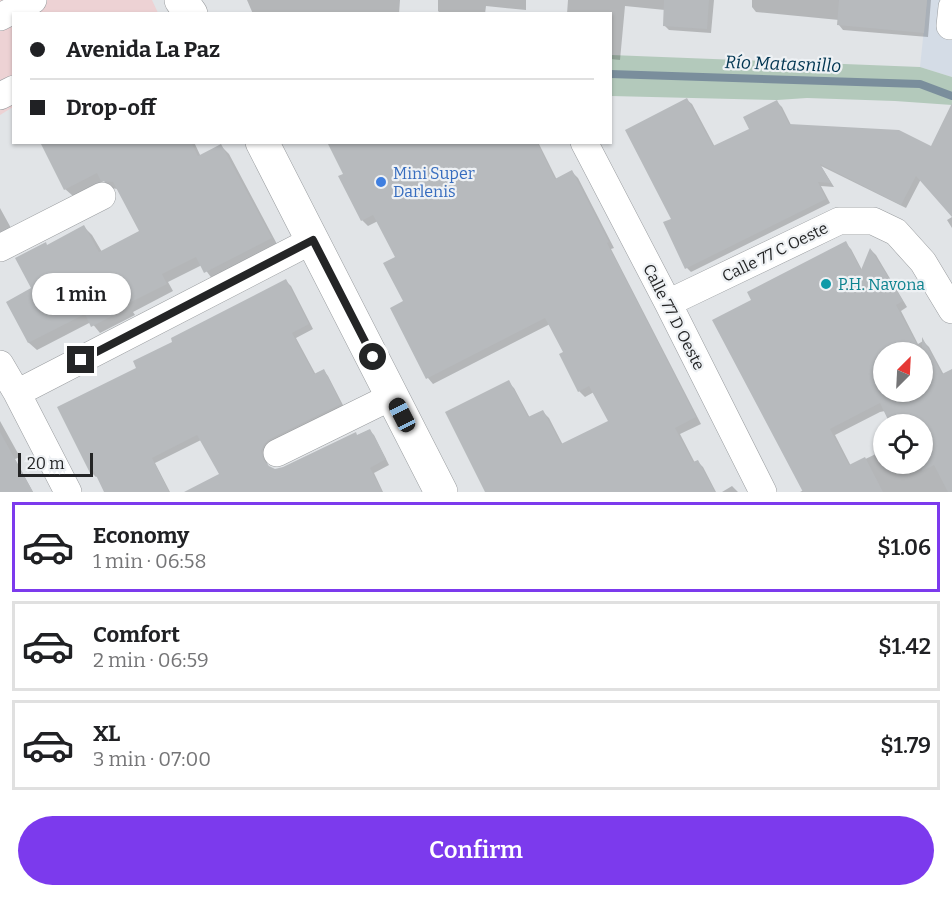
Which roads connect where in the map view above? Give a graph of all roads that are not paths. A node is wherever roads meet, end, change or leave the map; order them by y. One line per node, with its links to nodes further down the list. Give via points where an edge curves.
1 (33, 0): 2 (street)
2 (0, 17)
3 (263, 144): 6 (main road)
4 (585, 144): 8 (street, Calle 77 D Oeste)
5 (102, 196): 7 (street)
6 (313, 240): 11 (street); 12 (main road)
7 (0, 248)
8 (668, 303): 9 (street, Calle 77 C Oeste, via 839,221 873,221 896,232 923,262); 16 (street, Calle 77 D Oeste)
9 (952, 310)
10 (0, 364): 11 (street)
11 (18, 393): 15 (street)
12 (393, 396): 13 (street); 14 (main road)
13 (277, 453)
14 (438, 491)
15 (68, 492)
16 (763, 492)

